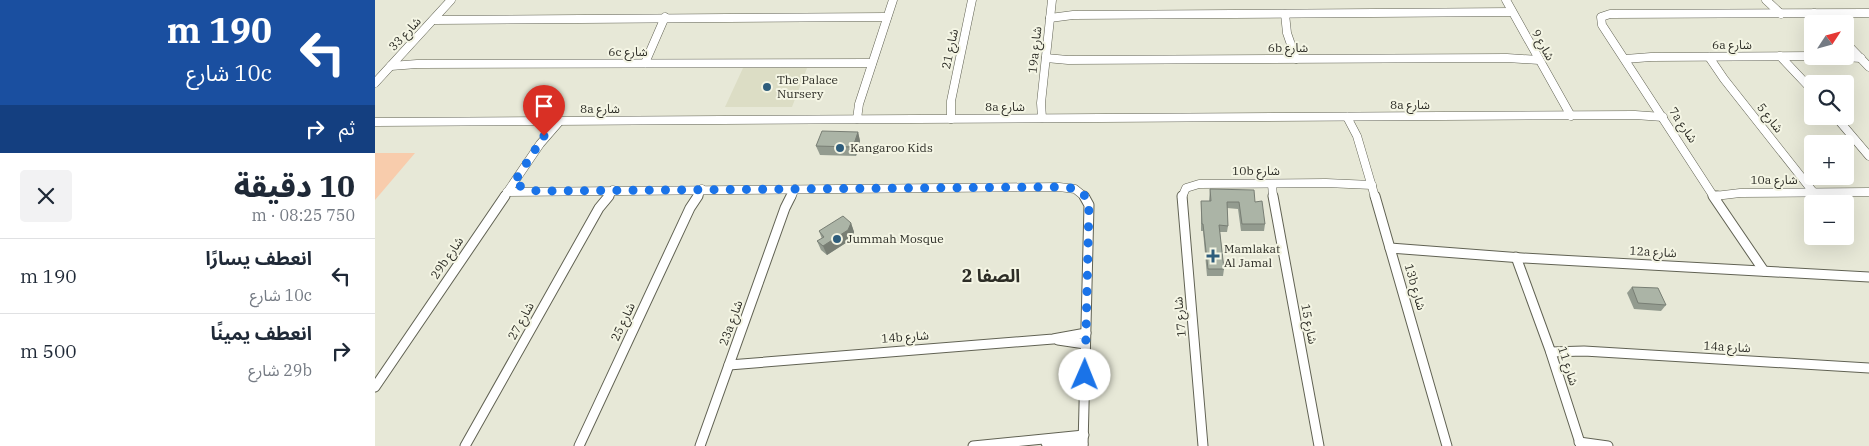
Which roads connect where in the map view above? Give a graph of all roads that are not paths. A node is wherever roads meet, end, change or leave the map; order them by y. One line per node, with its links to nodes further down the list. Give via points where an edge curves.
1 (451, 0): 16 (street, شارع 33)
2 (893, 0): 13 (street)
3 (972, 0): 36 (street, شارع 21)
4 (1052, 0): 12 (street, 19a شارع)
5 (1506, 0): 7 (street, شارع 9)
6 (1768, 2): 10 (street)
7 (1513, 13): 9 (street); 27 (street, شارع 9)
8 (1869, 13): 11 (street)
9 (1283, 14): 12 (street); 28 (street)
10 (1778, 14): 11 (street); 15 (street, via 1611,14)
11 (1817, 14)
12 (1051, 15): 29 (street, 19a شارع)
13 (888, 16): 14 (street); 30 (street)
14 (669, 17): 17 (street); 18 (street)
15 (1601, 17): 26 (street, 7a شارع, via 1602,25)
16 (436, 18): 17 (street); 32 (street, شارع 33)
17 (458, 18)
18 (659, 32): 31 (street)
19 (1854, 51): 25 (street)
20 (1854, 55): 25 (street)
21 (1706, 56): 22 (street, 6a شارع); 26 (street, 6a شارع); 61 (street, شارع 5)
22 (1783, 56): 23 (street, 6a شارع); 34 (street)
23 (1804, 56)
24 (1854, 56): 25 (street)
25 (1859, 56): 33 (street)
26 (1623, 57): 38 (street, 7a شارع)
27 (1537, 58): 28 (street, 6b شارع); 39 (street, شارع 9)
28 (1292, 59): 29 (street, 6b شارع)
29 (1046, 61): 37 (street, 19a شارع)
30 (873, 62): 31 (street, 6c شارع); 43 (street)
31 (641, 63): 32 (street, 6c شارع)
32 (393, 64): 35 (street, شارع 33)
33 (1869, 67)
34 (1804, 81)
35 (375, 83)
36 (951, 102): 44 (street, شارع 21); 45 (street, شارع 21)
37 (1041, 103): 41 (street, 19a شارع); 42 (street, 19a شارع)
38 (1661, 114): 39 (street, 8a شارع); 60 (street, 7a شارع)
39 (1567, 116): 40 (street, 8a شارع)
40 (1351, 117): 42 (street, 8a شارع); 50 (street, 13b شارع)
41 (1033, 118): 42 (street, 8a شارع); 45 (street, 8a شارع)
42 (1042, 118)
43 (854, 119): 44 (street, 8a شارع); 46 (street, 8a شارع)
44 (941, 119): 45 (street, 8a شارع)
45 (951, 119)
46 (556, 121): 47 (street, 8a شارع); 51 (street, 29b شارع)
47 (375, 122)
48 (1843, 125): 49 (street)
49 (1869, 156)
50 (1371, 182): 52 (street, 10b شارع); 63 (street, 13b شارع)
51 (513, 184): 57 (street); 58 (street, 29b شارع)
52 (1268, 184): 53 (street, 10b شارع, via 1199,184); 81 (street, شارع 15)
53 (1187, 187): 80 (street, شارع 17, via 1182,195)
54 (791, 189): 56 (street); 67 (street, via 1070,187 1082,192 1089,205); 71 (street, 23a شارع)
55 (609, 190): 56 (street); 57 (street); 76 (street, شارع 27)
56 (698, 190): 77 (street, شارع 25)
57 (537, 191): 58 (street)
58 (507, 192): 73 (street, 29b شارع)
59 (1869, 192): 61 (street, 10a شارع)
60 (1713, 193): 61 (street, 10a شارع); 62 (street, 7a شارع)
61 (1810, 193)
62 (1747, 247): 65 (street, 7a شارع)
63 (1391, 251): 64 (street, 12a شارع); 82 (street, 13b شارع)
64 (1519, 257): 65 (street, 12a شارع); 70 (street, شارع 11)
65 (1759, 271): 66 (street, 12a شارع)
66 (1869, 277)
67 (1086, 333): 68 (street, 14b شارع); 69 (street)
68 (1053, 339): 69 (street, 14b شارع); 71 (street, 14b شارع)
69 (1085, 344): 74 (street)
70 (1549, 349): 72 (street, 14a شارع); 75 (street, شارع 11)
71 (731, 361): 78 (street, 23a شارع)
72 (1869, 368)
73 (375, 387)
74 (1083, 442): 79 (street)
75 (1580, 444): 83 (street)
76 (465, 446)
77 (579, 446)
78 (700, 446)
79 (973, 446)
80 (1203, 446)
81 (1319, 446)
82 (1447, 446)
83 (1608, 446)

